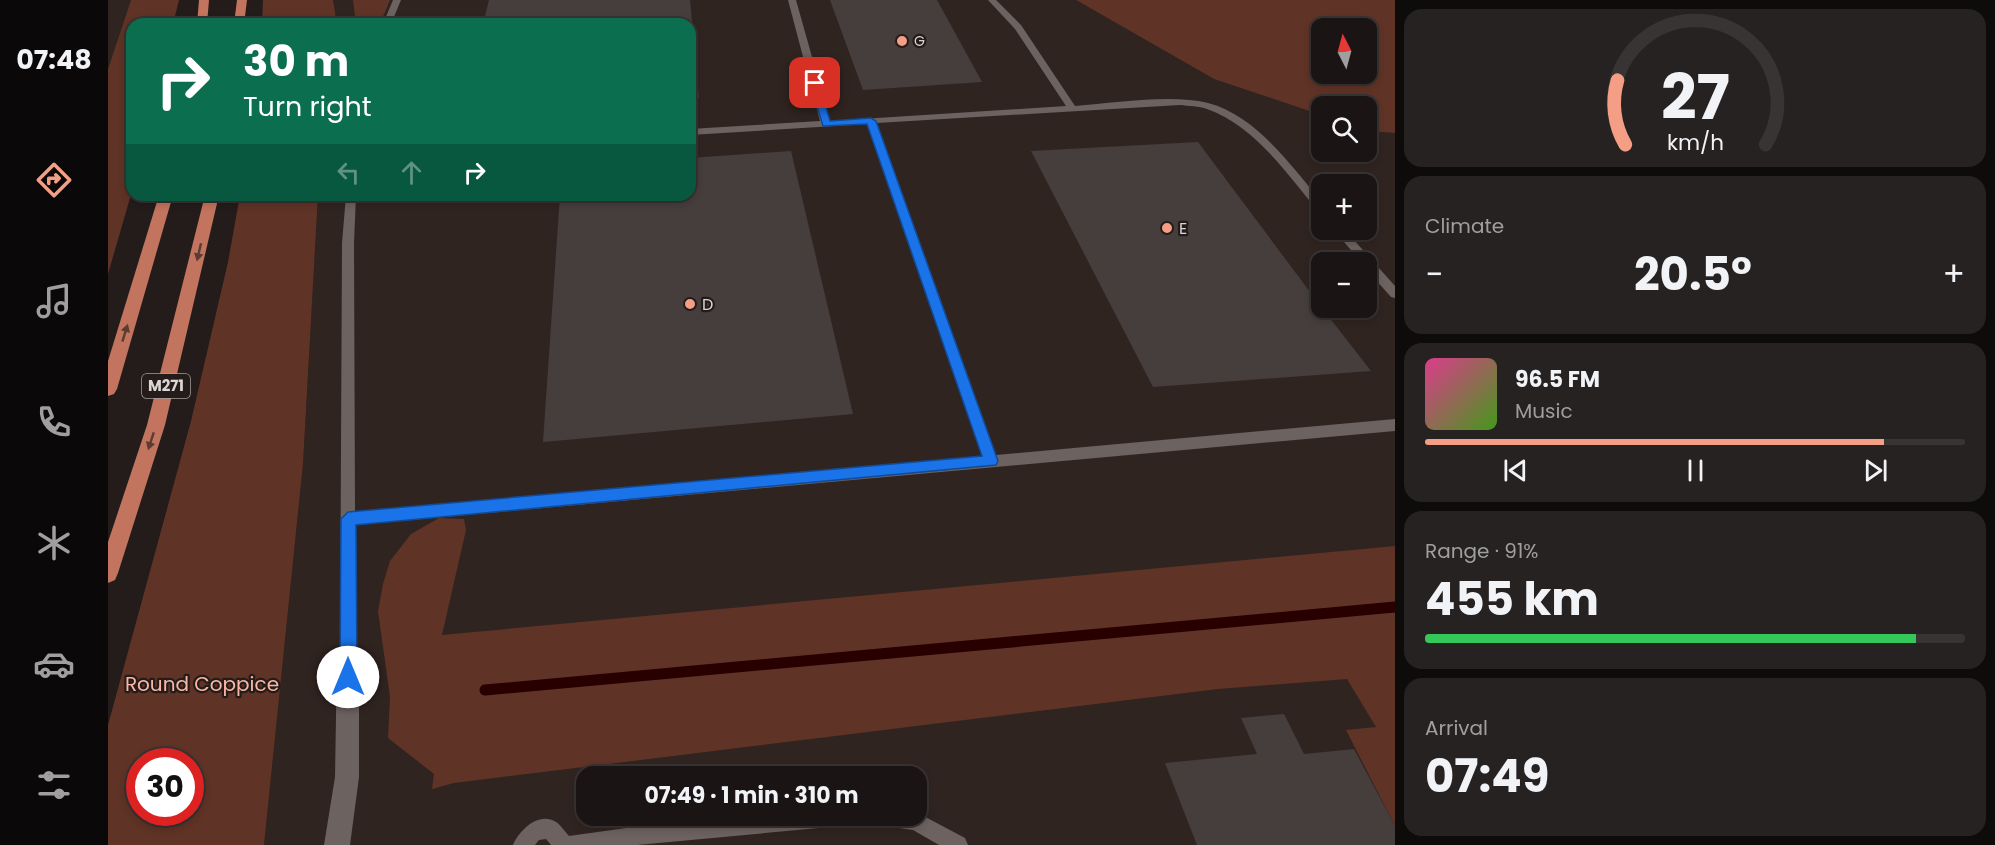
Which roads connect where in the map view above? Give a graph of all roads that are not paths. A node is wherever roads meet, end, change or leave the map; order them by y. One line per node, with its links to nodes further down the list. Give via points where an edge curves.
1 (204, 0): 6 (highway)
2 (242, 0): 7 (highway)
3 (398, 0): 8 (lane)
4 (792, 0): 11 (lane)
5 (992, 0): 9 (lane, via 1018,27)
6 (202, 18)
7 (240, 18)
8 (390, 18)
9 (1073, 109): 10 (lane); 13 (lane, via 1180,102 1207,106 1230,117 1263,142)
10 (871, 121): 11 (lane); 21 (lane)
11 (826, 124): 12 (lane)
12 (696, 132)
13 (1311, 197)
14 (164, 201): 19 (highway, one-way to 14)
15 (211, 201): 23 (highway, M271, one-way to 23, via 156,425)
16 (351, 201): 22 (lane)
17 (1348, 240): 18 (lane)
18 (1395, 294)
19 (108, 388)
20 (1395, 425): 21 (lane)
21 (991, 461): 22 (lane)
22 (348, 519): 24 (lane)
23 (108, 573)
24 (348, 657): 27 (street, via 347,777)
25 (736, 826): 30 (lane)
26 (922, 826): 31 (lane)
27 (338, 845)
28 (523, 845): 29 (lane, via 534,831 550,829)
29 (564, 845)
30 (571, 845)
31 (958, 845)

